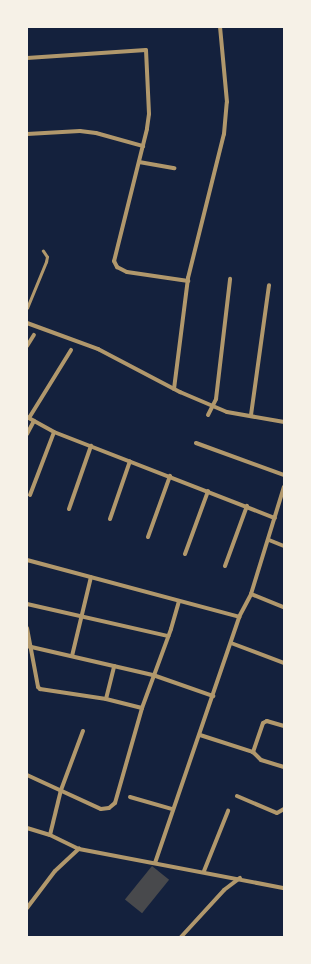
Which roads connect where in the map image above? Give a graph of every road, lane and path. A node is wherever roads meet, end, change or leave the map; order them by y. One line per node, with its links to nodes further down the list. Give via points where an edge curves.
1 (220, 27): 9 (street, via 227,102 224,134)
2 (27, 58): 4 (street, via 146,50 149,114)
3 (27, 134): 4 (street, via 80,131)
4 (143, 146): 5 (street)
5 (139, 162): 6 (street); 9 (street, via 115,265 127,272)
6 (174, 168)
7 (43, 251): 11 (lane, via 47,257 46,262)
8 (230, 279): 17 (street)
9 (188, 281): 16 (street)
10 (269, 285): 19 (street)
11 (27, 308)
12 (27, 322): 16 (street, via 98,349)
13 (34, 335): 14 (street)
14 (27, 346)
15 (71, 350): 20 (street)
16 (174, 389): 17 (street)
17 (214, 406): 18 (street); 19 (street, via 227,412)
18 (208, 415)
19 (250, 415): 22 (street)
20 (28, 417): 21 (street)
21 (34, 421): 23 (street); 24 (street)
22 (284, 422)
23 (54, 432): 26 (street); 32 (street)
24 (27, 434)
25 (196, 443): 28 (street)
26 (91, 446): 27 (street); 35 (street)
27 (130, 461): 29 (street); 37 (street)
28 (284, 475)
29 (170, 476): 31 (street); 38 (street)
30 (284, 486): 33 (street)
31 (208, 491): 34 (street); 41 (street)
32 (30, 495)
33 (283, 495): 36 (street)
34 (247, 506): 36 (street); 43 (street)
35 (69, 509)
36 (275, 518): 39 (street)
37 (110, 519)
38 (148, 537)
39 (269, 540): 40 (street); 45 (street)
40 (284, 546)
41 (185, 554)
42 (27, 560): 44 (street)
43 (225, 566)
44 (91, 577): 46 (street); 49 (street)
45 (251, 594): 48 (street); 50 (street)
46 (180, 601): 50 (street); 52 (street)
47 (27, 604): 49 (street)
48 (284, 607)
49 (82, 616): 52 (street); 55 (street)
50 (239, 617): 53 (street)
51 (27, 628): 54 (street)
52 (168, 636): 58 (street)
53 (231, 643): 56 (street); 59 (street)
54 (29, 646): 55 (street); 60 (street, via 40,689)
55 (72, 656): 57 (street)
56 (284, 663)
57 (114, 666): 58 (street); 60 (street)
58 (153, 675): 59 (street); 61 (street)
59 (213, 696): 64 (street)
60 (106, 699): 61 (street)
61 (142, 708): 68 (street, via 115,803 109,808 101,809)
62 (284, 726): 65 (street, via 267,721 263,724)
63 (83, 731): 68 (street)
64 (200, 735): 65 (street); 72 (street)
65 (253, 752): 66 (street, via 261,760)
66 (284, 767)
67 (27, 775): 68 (street)
68 (61, 790): 75 (street)
69 (237, 796): 71 (street, via 277,813)
70 (130, 798): 72 (street)
71 (284, 808)
72 (172, 809): 77 (street)
73 (228, 811): 78 (street)
74 (28, 830): 75 (street)
75 (50, 835): 76 (street)
76 (79, 849): 77 (street); 81 (street, via 55,871)
77 (155, 862): 78 (street)
78 (204, 871): 79 (street)
79 (240, 878): 80 (street); 82 (street, via 224,890)
80 (284, 888)
81 (27, 908)
82 (181, 937)

